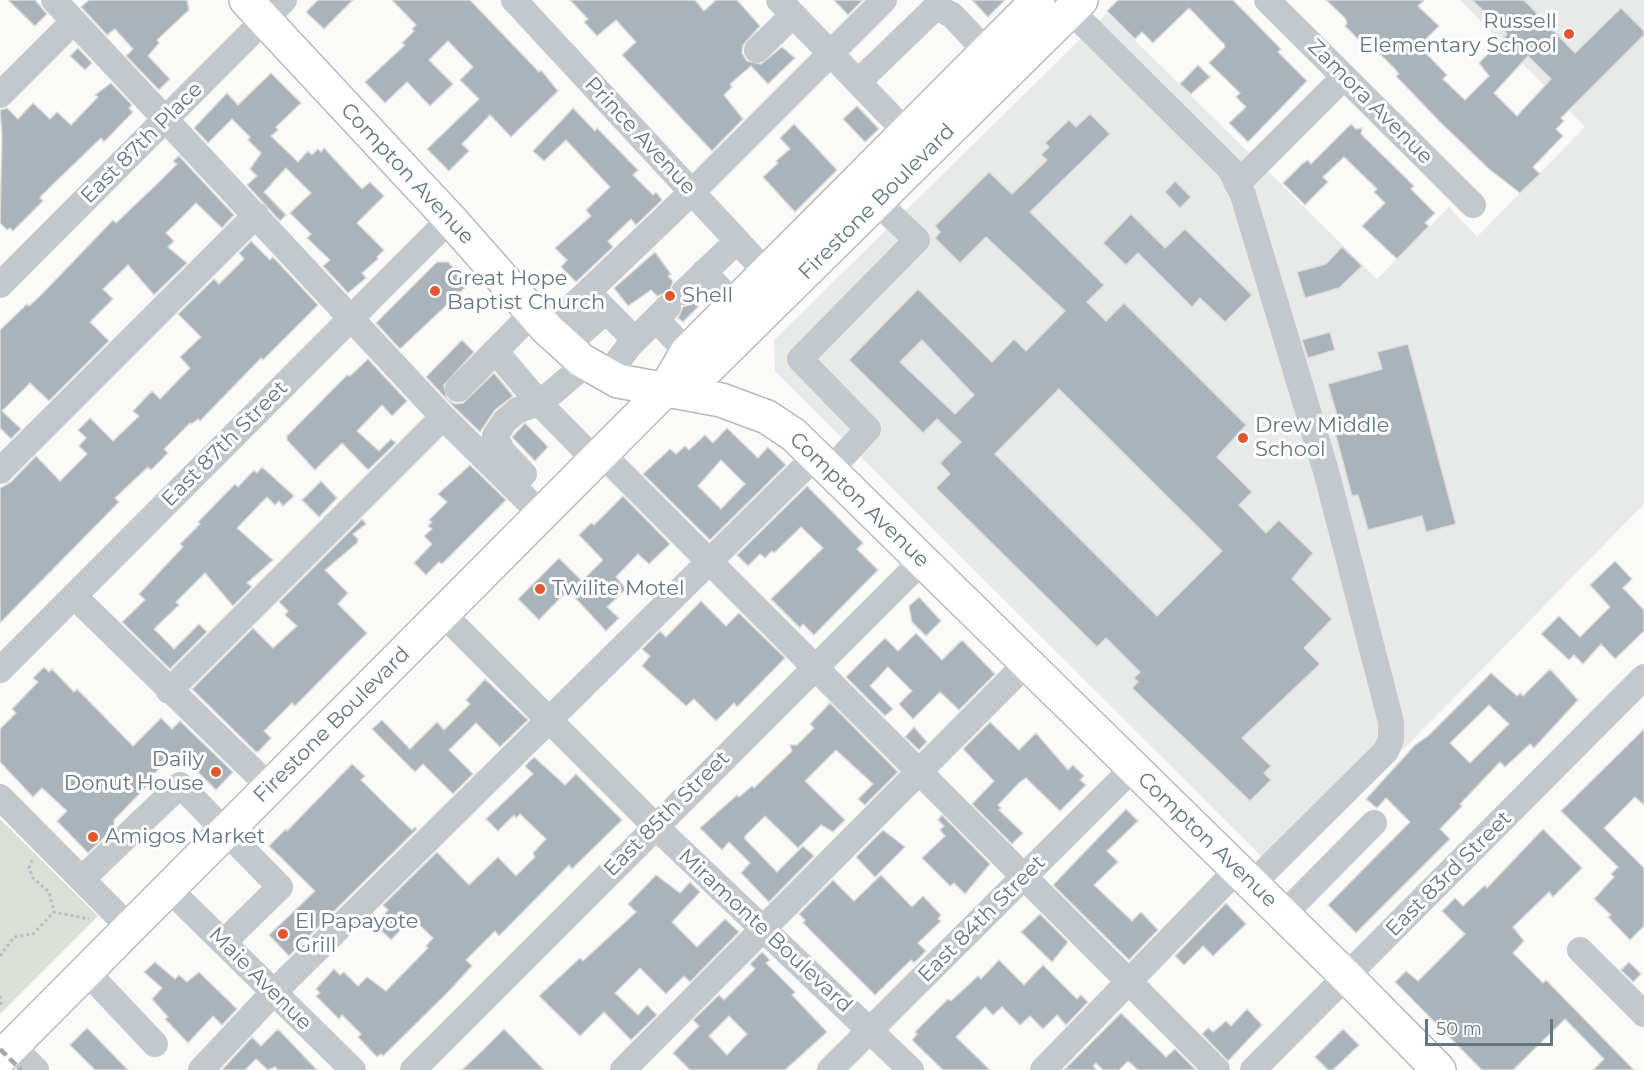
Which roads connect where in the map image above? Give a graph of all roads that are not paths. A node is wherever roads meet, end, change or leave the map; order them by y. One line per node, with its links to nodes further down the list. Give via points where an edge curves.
1 (54, 0): 9 (street)
2 (514, 0): 19 (street, Prince Avenue)
3 (884, 0): 12 (street)
4 (1038, 0): 11 (main road, Firestone Boulevard)
5 (1267, 0): 13 (street, Zamora Avenue)
6 (1075, 5): 18 (street, via 1230,169); 20 (main road, Firestone Boulevard)
7 (265, 6): 16 (street, East 87th Place); 23 (main road, Compton Avenue)
8 (786, 8): 10 (street); 12 (street)
9 (74, 21): 15 (street); 16 (street)
10 (757, 50)
11 (987, 51): 14 (street, via 952,15 936,7); 17 (main road, Firestone Boulevard)
12 (831, 54): 14 (street); 19 (street)
13 (1344, 76): 18 (street); 21 (street, Zamora Avenue)
14 (858, 82): 17 (street)
15 (0, 95)
16 (165, 119): 22 (street); 27 (street, East 87th Place)
17 (905, 131): 26 (main road, Firestone Boulevard)
18 (1237, 184): 63 (street, via 1326,471 1391,722 1391,740 1386,751)
19 (692, 192): 24 (street, Prince Avenue); 28 (street)
20 (877, 202): 38 (main road, Firestone Boulevard, via 707,369); 42 (street, via 917,240 800,359 868,429)
21 (1473, 205)
22 (256, 215): 32 (street); 43 (street)
23 (450, 219): 32 (street, East 87th Street); 34 (main road, Compton Avenue)
24 (737, 241): 25 (street); 26 (street, Prince Avenue)
25 (704, 272): 29 (street); 30 (street)
26 (766, 272): 29 (main road, Firestone Boulevard)
27 (0, 285)
28 (588, 292): 31 (street); 34 (street)
29 (734, 304): 36 (main road, Firestone Boulevard)
30 (669, 306): 33 (street); 36 (street)
31 (606, 311): 33 (street); 34 (street)
32 (352, 317): 40 (street); 47 (street, East 87th Street)
33 (635, 340): 34 (street)
34 (568, 346): 35 (street); 38 (main road, Compton Avenue, via 618,381); 39 (street)
35 (495, 351): 37 (street); 39 (street)
36 (687, 352): 38 (main road, Firestone Boulevard)
37 (458, 389)
38 (664, 391): 41 (main road, Firestone Boulevard); 42 (main road, Compton Avenue, via 721,400 757,412 794,435)
39 (540, 404): 41 (street); 44 (street, via 518,410 495,436)
40 (443, 417): 44 (street); 53 (street)
41 (598, 457): 44 (main road, Firestone Boulevard); 45 (street)
42 (823, 463): 45 (street); 46 (main road, Compton Avenue)
43 (0, 471)
44 (547, 508): 48 (main road, Firestone Boulevard)
45 (710, 561): 50 (street); 54 (street)
46 (922, 561): 49 (main road, Compton Avenue); 50 (street, East 85th Street)
47 (74, 596): 51 (street, East 87th Street); 53 (street)
48 (442, 613): 54 (street, Miramonte Boulevard); 57 (main road, Firestone Boulevard)
49 (1027, 663): 55 (main road, Compton Avenue); 56 (street)
50 (815, 667): 56 (street); 60 (street, East 85th Street)
51 (0, 670)
52 (1644, 677): 72 (street, East 83rd Street)
53 (169, 691): 57 (street)
54 (549, 720): 60 (street, Miramonte Boulevard); 74 (street)
55 (1133, 768): 62 (street, East 84th Street); 63 (main road, Compton Avenue)
56 (920, 771): 62 (street); 68 (street)
57 (270, 787): 61 (main road, Firestone Boulevard)
58 (0, 797): 64 (street)
59 (1374, 823): 66 (street)
60 (654, 826): 68 (street, Miramonte Boulevard); 82 (street, East 85th Street)
61 (226, 831): 64 (street, via 180,785); 65 (main road, Firestone Boulevard); 69 (street, via 280,887)
62 (1025, 876): 73 (street); 76 (street, East 84th Street)
63 (1244, 877): 66 (main road, Compton Avenue); 73 (street)
64 (82, 879): 67 (street)
65 (168, 888): 67 (main road, Firestone Boulevard); 69 (street, Maie Avenue)
66 (1283, 915): 72 (main road, Compton Avenue)
67 (129, 927): 71 (main road, Firestone Boulevard)
68 (762, 928): 76 (street, Miramonte Boulevard); 83 (street)
69 (224, 942): 74 (street, Maie Avenue)
70 (1580, 950): 75 (street)
71 (86, 971): 77 (street); 78 (main road, Firestone Boulevard)
72 (1346, 976): 88 (street, East 83rd Street); 89 (main road, Compton Avenue)
73 (1130, 980): 86 (street); 87 (street)
74 (274, 992): 80 (street); 81 (street, Maie Avenue)
75 (1644, 1014)
76 (870, 1030): 84 (street, East 84th Street); 85 (street, Miramonte Boulevard)
77 (155, 1044)
78 (6, 1052): 79 (street)
79 (36, 1070)
80 (201, 1070)
81 (352, 1070)
82 (413, 1070)
83 (622, 1070)
84 (830, 1070)
85 (911, 1070)
86 (1043, 1070)
87 (1217, 1070)
88 (1253, 1070)
89 (1439, 1070)

